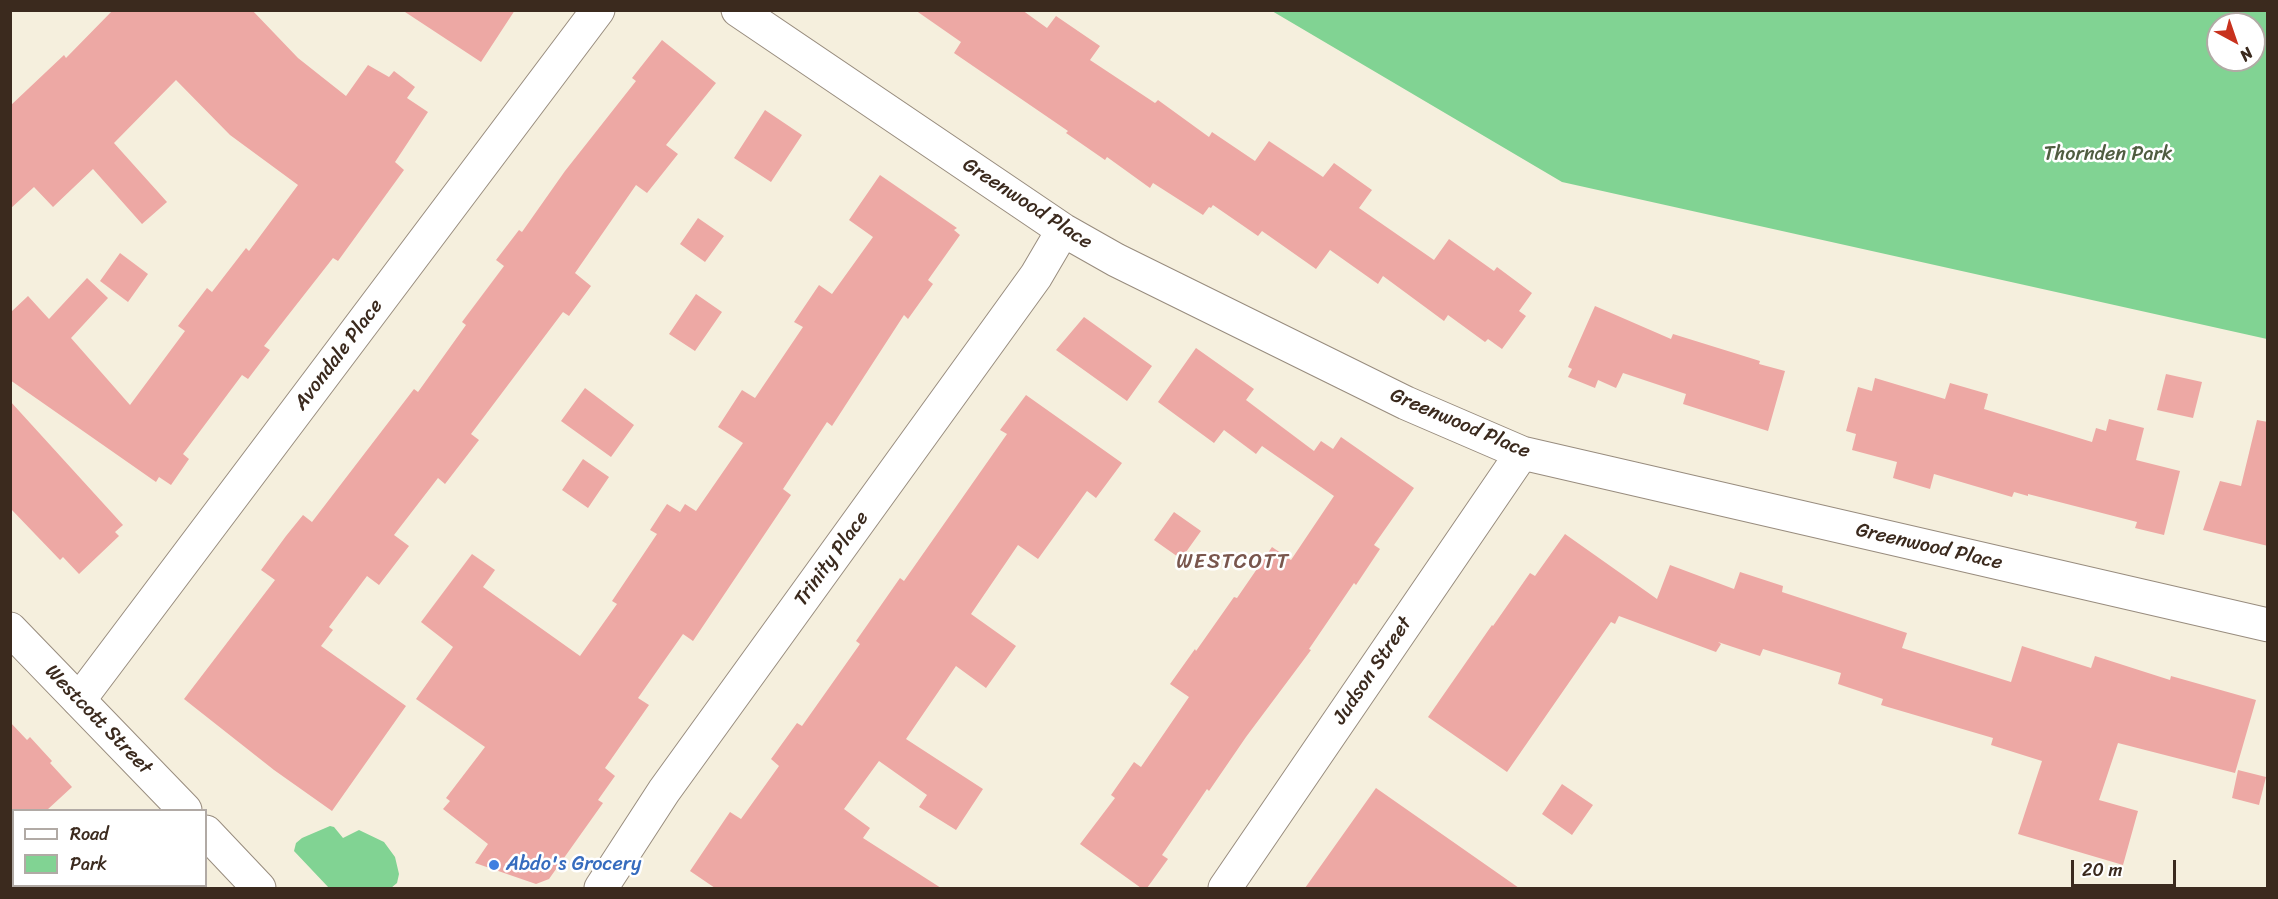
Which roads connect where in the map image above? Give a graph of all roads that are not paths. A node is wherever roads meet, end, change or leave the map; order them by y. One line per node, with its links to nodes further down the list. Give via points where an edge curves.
1 (598, 10): 7 (street, Avondale Place)
2 (738, 10): 3 (street, Greenwood Place)
3 (1063, 230): 4 (street, Greenwood Place, via 1116,260 1406,402); 11 (street, Trinity Place, via 1036,276 664,791)
4 (1522, 453): 5 (street, Greenwood Place); 12 (street, Judson Street)
5 (2268, 625)
6 (10, 629): 7 (street, Westcott Street)
7 (79, 700): 8 (street, Westcott Street)
8 (184, 809)
9 (207, 833): 10 (street)
10 (259, 888)
11 (601, 888)
12 (1225, 888)

